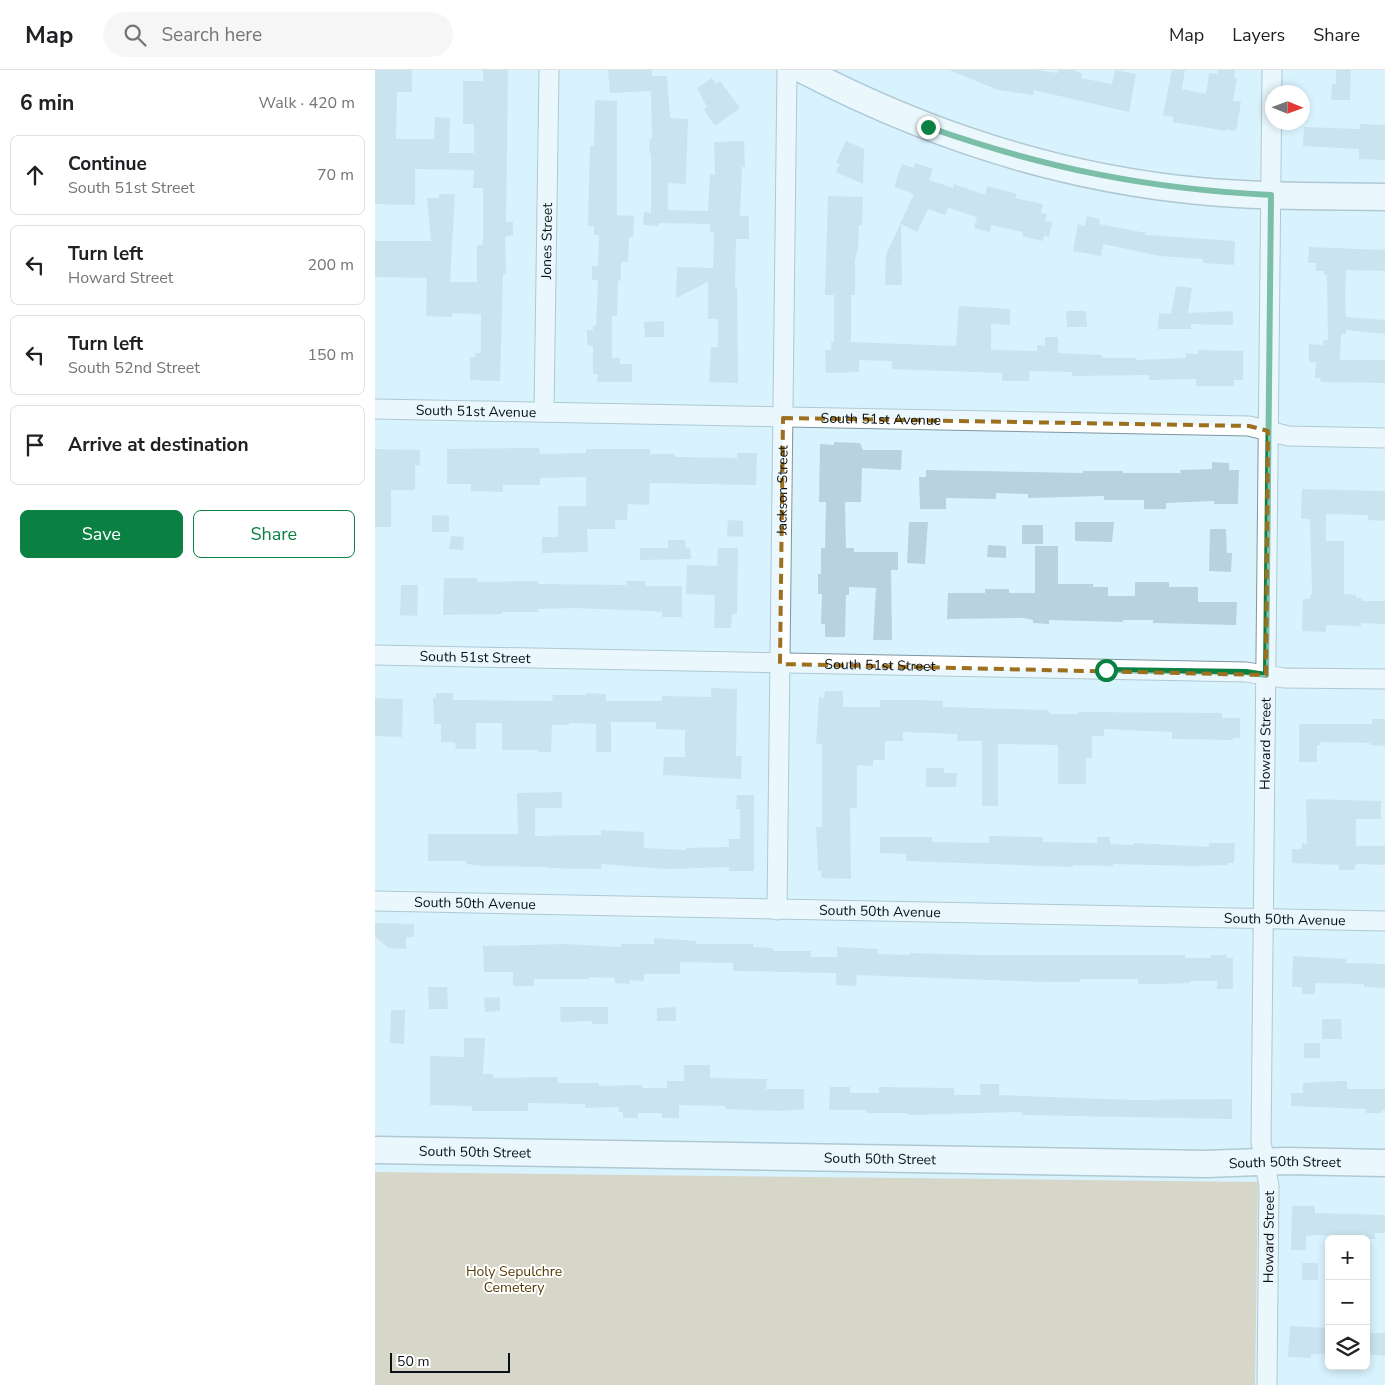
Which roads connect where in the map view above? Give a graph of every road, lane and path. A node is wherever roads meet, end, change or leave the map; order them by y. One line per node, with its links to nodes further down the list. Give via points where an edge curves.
1 (549, 70): 8 (street, Jones Street)
2 (787, 70): 9 (street, Jackson Street)
3 (803, 70): 5 (main road, via 928,127 1050,165 1189,190)
4 (1272, 70): 5 (street, Howard Street)
5 (1271, 195): 6 (main road); 10 (street, Howard Street)
6 (1385, 197)
7 (375, 410): 8 (street, South 51st Avenue)
8 (544, 412): 9 (street, South 51st Avenue)
9 (783, 418): 10 (street, South 51st Avenue, via 1249,426); 13 (street, Jackson Street)
10 (1268, 431): 11 (street, South 51st Avenue, via 1288,436); 14 (street, Howard Street)
11 (1385, 438)
12 (375, 655): 13 (street, South 51st Street)
13 (780, 664): 14 (street, South 51st Street, via 1246,672); 17 (street, Jackson Street)
14 (1266, 675): 15 (street, South 51st Street); 18 (street, Howard Street)
15 (1385, 679)
16 (375, 901): 17 (street, South 50th Avenue)
17 (777, 910): 18 (street, South 50th Avenue)
18 (1263, 919): 19 (street, South 50th Avenue); 21 (street, Howard Street, via 1261,1142)
19 (1385, 921)
20 (375, 1150): 21 (main road, South 50th Street)
21 (1265, 1162): 22 (main road, South 50th Street); 23 (street, Howard Street, via 1269,1186)
22 (1385, 1163)
23 (1267, 1385)

